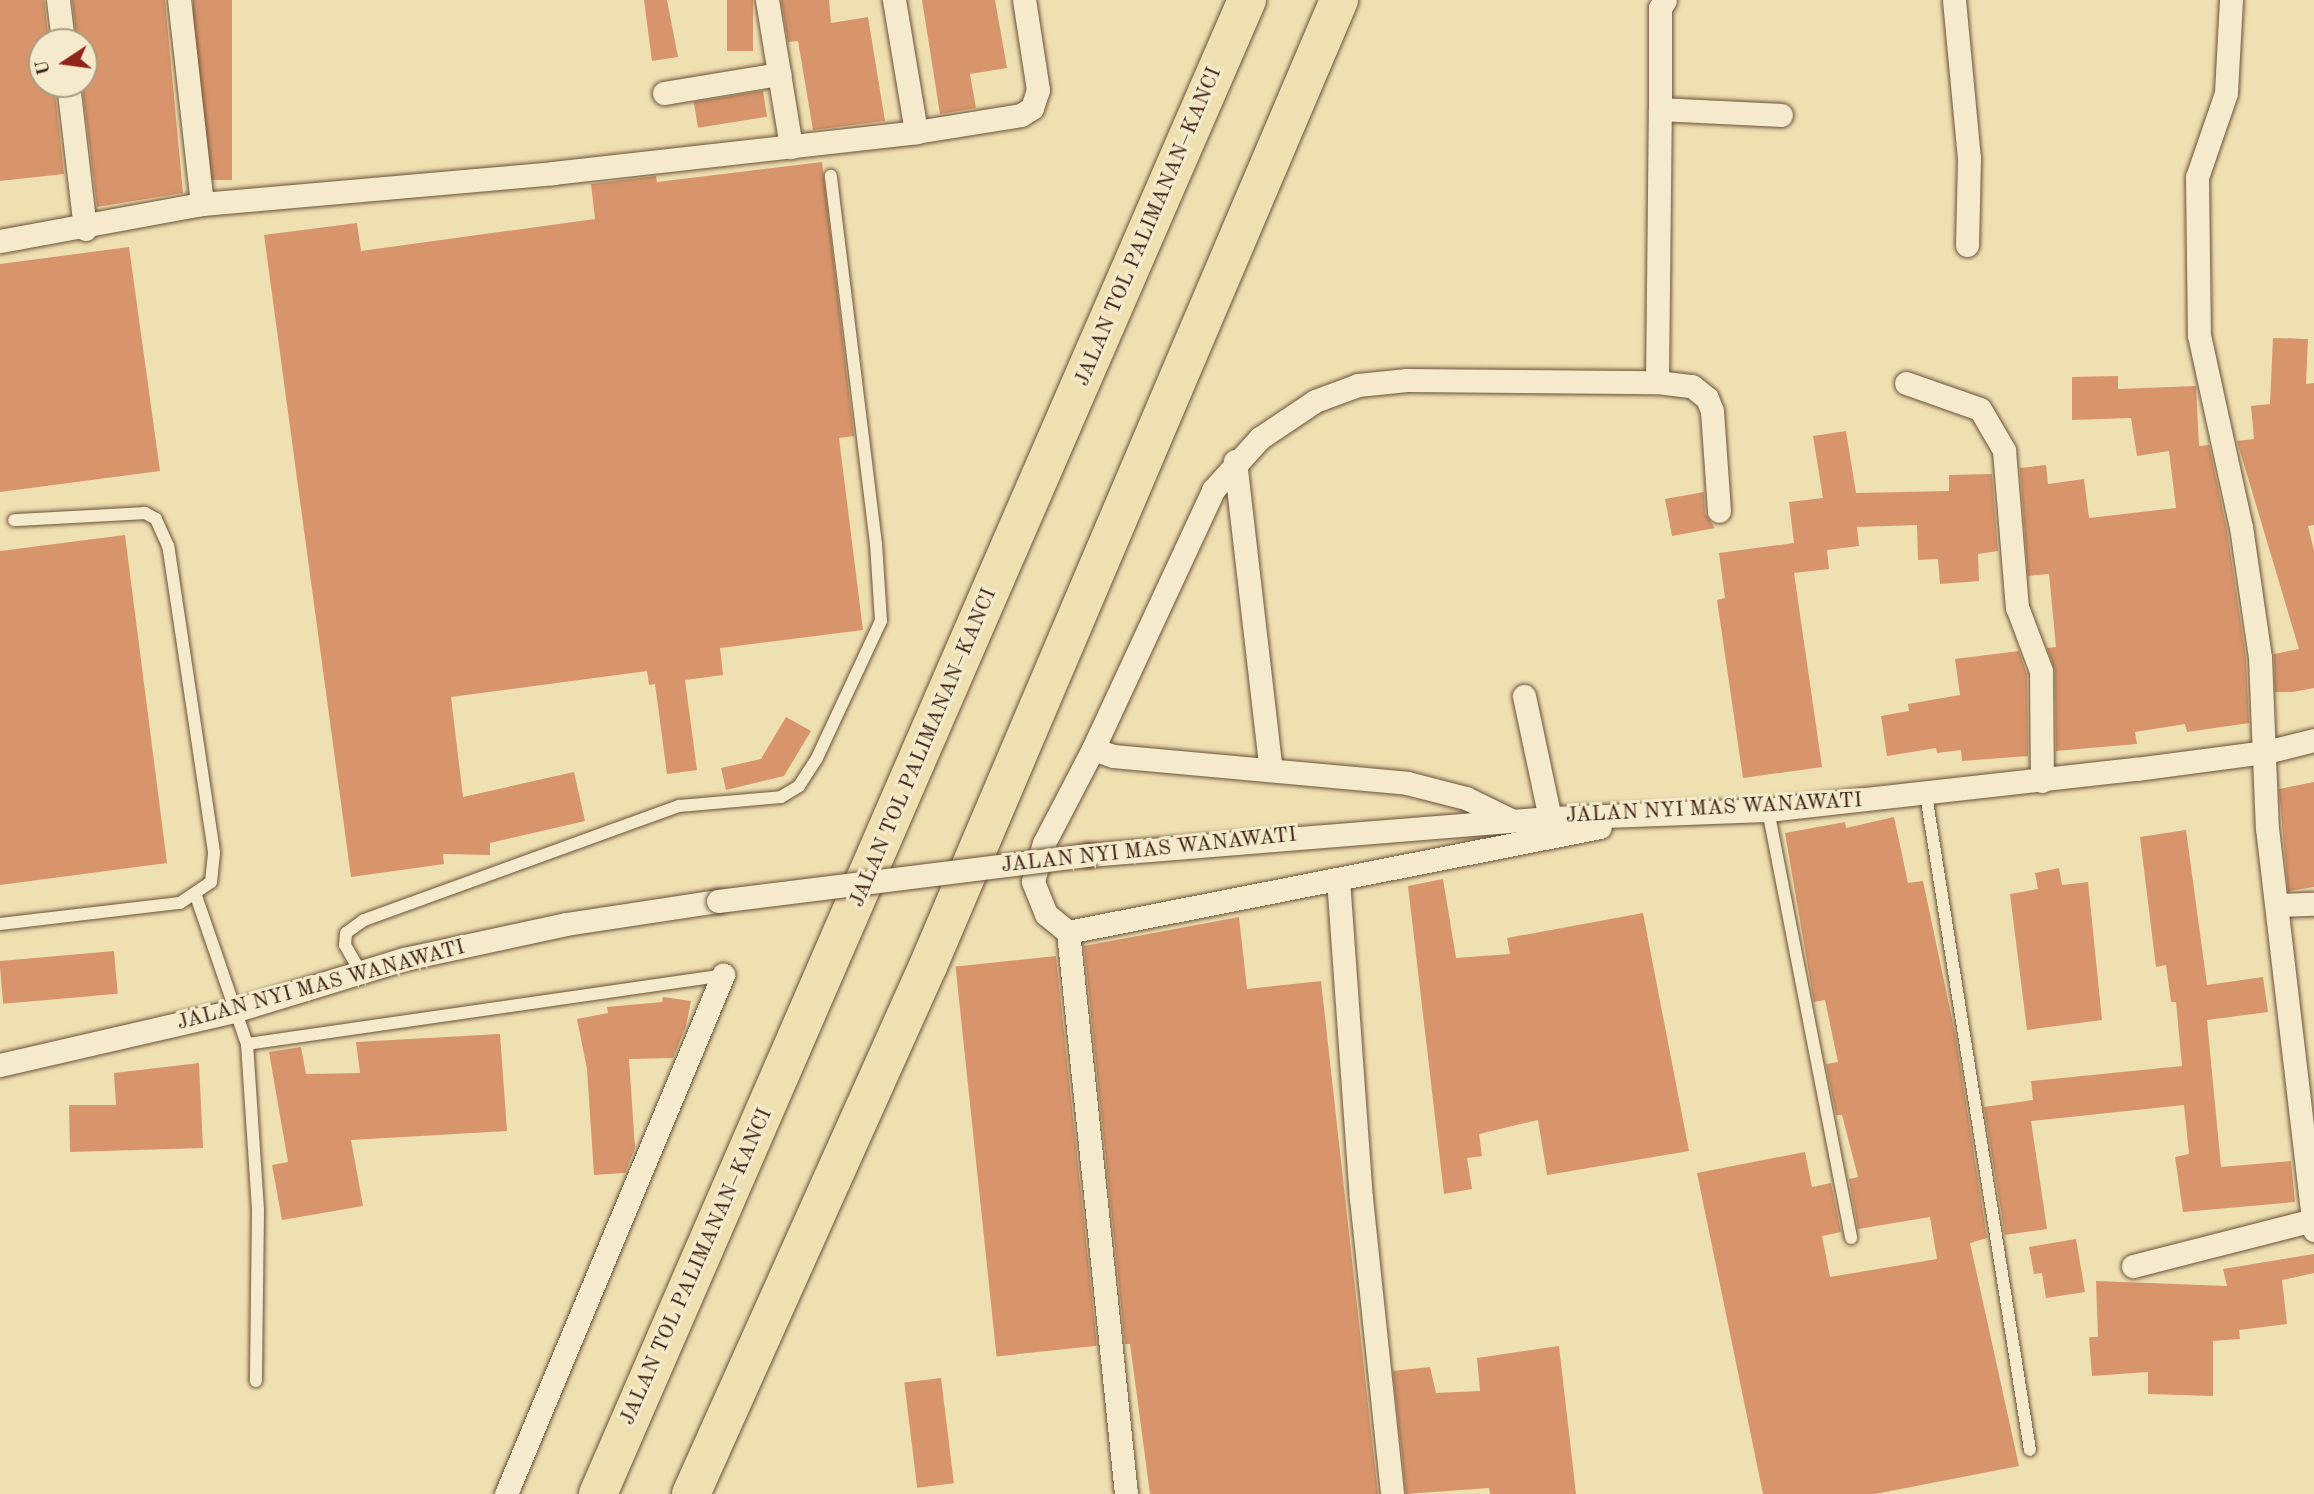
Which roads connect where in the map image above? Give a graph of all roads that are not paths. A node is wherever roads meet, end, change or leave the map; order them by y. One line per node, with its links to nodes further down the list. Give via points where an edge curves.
1 (58, 0): 11 (street)
2 (179, 0): 20 (street)
3 (767, 0): 12 (street)
4 (894, 0): 17 (street)
5 (1024, 0): 17 (street, via 1038,90 1032,108 1007,118)
6 (1247, 0): 57 (highway, JALAN TOL PALIMANAN–KANCI)
7 (1339, 0): 58 (highway, via 928,966)
8 (1665, 0): 15 (street, via 1660,8)
9 (1954, 0): 23 (street, via 1969,158)
10 (2231, 0): 32 (street, via 2226,93 2197,177 2199,335 2241,527 2260,657)
11 (61, 28)
12 (779, 74): 13 (street); 18 (street)
13 (664, 93)
14 (70, 98): 21 (street)
15 (1660, 109): 16 (street); 24 (street)
16 (1781, 115)
17 (916, 132): 18 (street)
18 (791, 147): 20 (street)
19 (831, 176): 46 (lane, via 878,556 881,621 817,758 799,786 781,797 679,806 364,920 346,933 345,945)
20 (202, 204): 21 (street)
21 (85, 229): 22 (street)
22 (0, 241)
23 (1967, 245)
24 (1657, 382): 26 (street, via 1407,380 1357,385 1291,416); 27 (street, via 1692,386 1707,398 1712,411)
25 (1906, 383): 34 (street, via 1980,408 2004,450 2017,607 2041,671)
26 (1236, 461): 31 (street, via 1213,490); 33 (street)
27 (1719, 511)
28 (14, 520): 41 (lane, via 145,513 156,519 168,546 210,805 211,883)
29 (1524, 696): 37 (street)
30 (2314, 740): 32 (street, JALAN NYI MAS WANAWATI)
31 (1094, 749): 33 (street, via 1113,756); 45 (street, via 1044,844 1033,881 1046,914)
32 (2266, 752): 34 (street, JALAN NYI MAS WANAWATI); 43 (street, via 2264,795)
33 (1271, 770): 39 (street, via 1407,783 1466,797)
34 (2042, 781): 35 (street, JALAN NYI MAS WANAWATI)
35 (1926, 795): 36 (street, JALAN NYI MAS WANAWATI); 55 (lane)
36 (1768, 810): 38 (street, JALAN NYI MAS WANAWATI); 52 (lane)
37 (1550, 818): 38 (street, JALAN NYI MAS WANAWATI); 39 (street, JALAN NYI MAS WANAWATI)
38 (1636, 818): 40 (street, via 1521,846)
39 (1511, 821): 46 (street, JALAN NYI MAS WANAWATI, bridge, via 1088,855 718,901 566,924)
40 (1338, 879): 45 (street); 60 (street, via 1361,1198)
41 (196, 896): 44 (lane, via 180,903); 48 (lane)
42 (2314, 904): 43 (street)
43 (2278, 905): 51 (street)
44 (0, 924)
45 (1068, 932): 59 (street)
46 (360, 971): 48 (street, JALAN NYI MAS WANAWATI)
47 (723, 975): 49 (lane); 56 (street)
48 (234, 1011): 49 (lane); 50 (street, JALAN NYI MAS WANAWATI)
49 (247, 1044): 54 (lane, via 258,1210)
50 (0, 1065)
51 (2314, 1224): 53 (street)
52 (1851, 1238)
53 (2133, 1266)
54 (257, 1381)
55 (2030, 1450)
56 (506, 1494)
57 (598, 1494)
58 (691, 1494)
59 (1126, 1494)
60 (1392, 1494)

